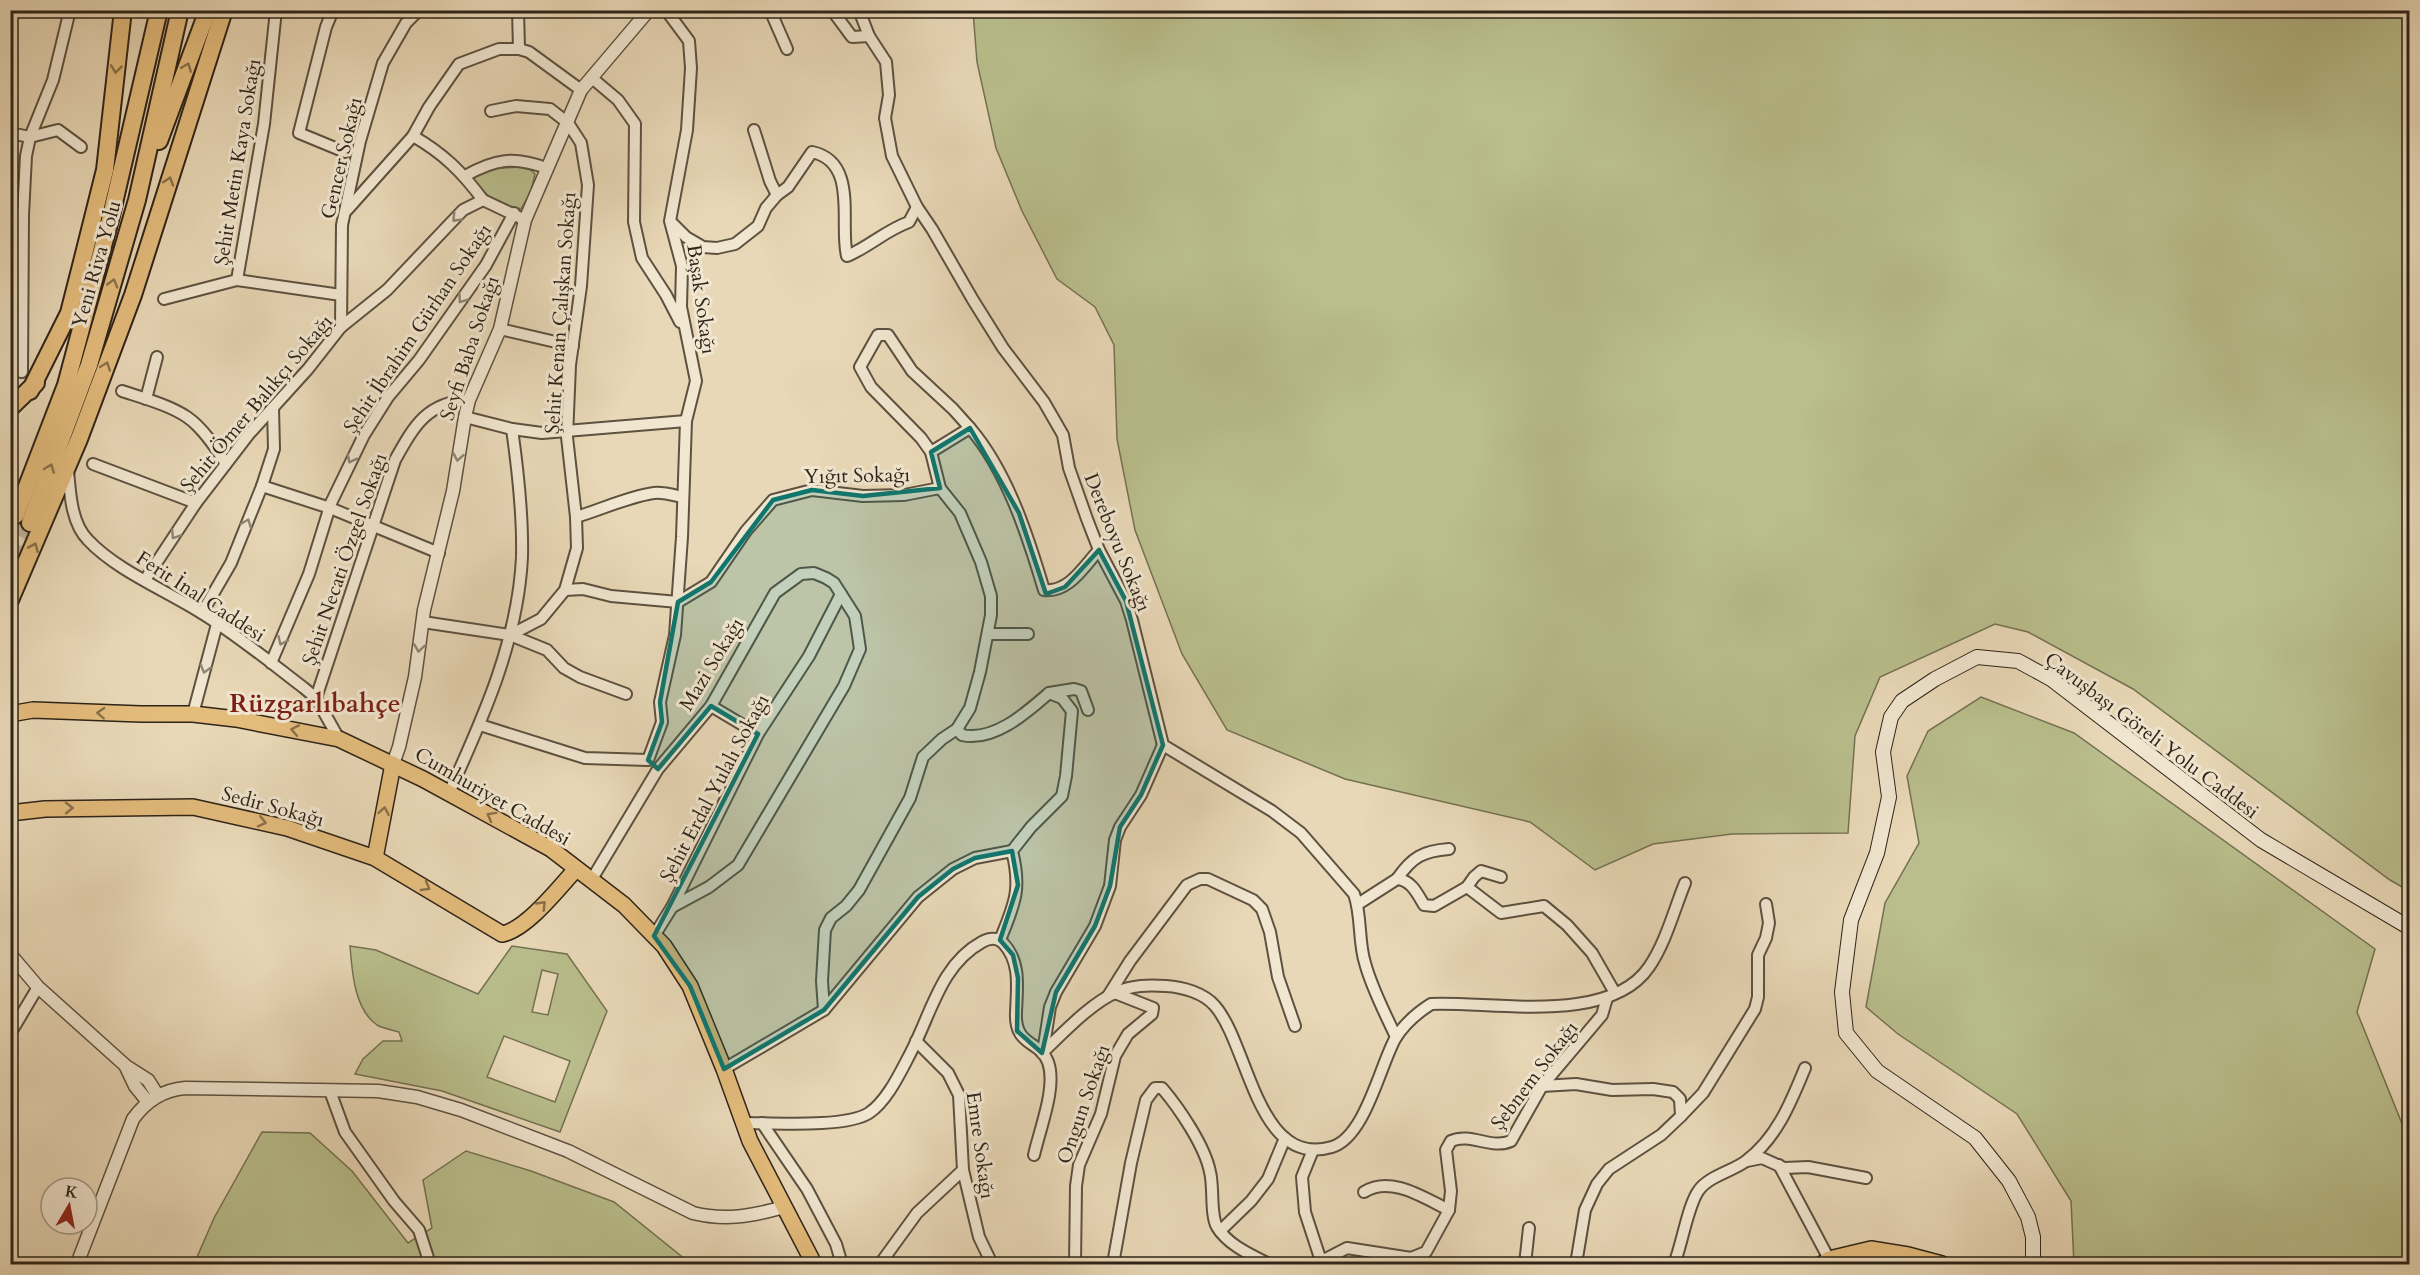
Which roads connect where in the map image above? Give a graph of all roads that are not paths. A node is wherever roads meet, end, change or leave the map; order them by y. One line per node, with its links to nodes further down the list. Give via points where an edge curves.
1 (70, 10): 28 (street, via 53,80)
2 (123, 10): 51 (highway, one-way to 51, via 105,170 69,313)
3 (148, 10): 20 (highway)
4 (159, 10): 20 (highway, Yeni Riva Yolu)
5 (180, 10): 34 (highway, Yeni Riva Yolu)
6 (208, 10): 34 (highway, one-way to 6)
7 (224, 10): 65 (highway, one-way to 7, via 134,295)
8 (276, 10): 41 (street, Şehit Metin Kaya Sokağı, via 264,124)
9 (333, 10): 30 (street, via 300,133)
10 (419, 10): 37 (street, Gencer Sokağı, via 406,23 383,63 360,141)
11 (518, 10): 18 (street)
12 (649, 10): 21 (street, Seyfi Baba Sokağı)
13 (666, 10): 40 (street, Başak Sokağı, via 689,41 691,68 687,130)
14 (770, 10): 19 (street)
15 (832, 10): 17 (street, via 852,37)
16 (858, 10): 17 (street, Dereboyu Sokağı)
17 (869, 36): 36 (street, Dereboyu Sokağı, via 885,62 889,94 885,118 892,156)
18 (519, 49): 22 (street, via 529,52); 27 (street, via 500,49 459,64)
19 (787, 50)
20 (146, 67): 44 (highway, Yeni Riva Yolu)
21 (592, 78): 22 (street, Seyfi Baba Sokağı); 47 (street, via 618,100 635,124 634,222 642,258)
22 (581, 90): 24 (street, Seyfi Baba Sokağı)
23 (491, 111): 24 (street, via 516,106 550,109)
24 (568, 123): 31 (street, Seyfi Baba Sokağı); 48 (street, Şehit Kenan Çalışkan Sokağı, via 581,143 588,185)
25 (754, 130): 33 (street)
26 (10, 133): 28 (street)
27 (413, 136): 32 (street, via 439,152); 37 (street)
28 (30, 137): 29 (street, via 58,130); 50 (street, via 23,215 22,372)
29 (81, 147)
30 (345, 152)
31 (546, 168): 32 (street, via 502,160); 39 (street, Seyfi Baba Sokağı)
32 (465, 176): 35 (street)
33 (777, 195): 36 (street, via 788,187 812,152 821,154 839,175 846,201 847,256 909,222); 40 (street, via 758,226 735,244 703,247)
34 (137, 200): 44 (highway, Yeni Riva Yolu, one-way to 34, via 23,519 90,365)
35 (483, 200): 38 (street); 45 (street, Şehit Ömer Balıkçı Sokağı, one-way to 45, via 463,210 387,290)
36 (917, 207): 73 (street, Dereboyu Sokağı, via 997,339 1044,402 1063,435 1069,468)
37 (347, 210): 42 (street, Gencer Sokağı, via 342,225)
38 (514, 213): 39 (street); 70 (street, Şehit İbrahim Gürhan Sokağı, one-way to 70, via 486,265 419,360 387,397 364,435)
39 (525, 220): 46 (street, Seyfi Baba Sokağı)
40 (671, 222): 47 (street, Başak Sokağı, via 682,266 681,307)
41 (237, 280): 42 (street); 43 (street, Şehit Metin Kaya Sokağı)
42 (341, 295): 45 (street, Gencer Sokağı)
43 (164, 299)
44 (81, 326): 51 (highway)
45 (341, 327): 56 (street, Şehit Ömer Balıkçı Sokağı)
46 (500, 329): 48 (street); 54 (street, Seyfi Baba Sokağı)
47 (688, 338): 58 (street, Başak Sokağı, via 696,381)
48 (573, 346): 61 (street, Şehit Kenan Çalışkan Sokağı)
49 (158, 357): 53 (street)
50 (10, 370)
51 (30, 391): 55 (highway)
52 (122, 391): 53 (street)
53 (146, 399): 64 (street, via 188,418)
54 (470, 400): 57 (street, Seyfi Baba Sokağı); 72 (street, Şehit Necati Özgel Sokağı, via 437,406 411,431 395,460)
55 (10, 408)
56 (273, 408): 64 (street, Şehit Ömer Balıkçı Sokağı); 66 (street, via 274,449)
57 (465, 417): 60 (street); 74 (street, Seyfi Baba Sokağı, one-way to 74)
58 (686, 421): 61 (street); 68 (street, Başak Sokağı)
59 (970, 428): 62 (street); 62 (street, via 912,371 888,335 878,335 860,367 871,387); 73 (street, via 981,441 1019,513 1044,590 1065,587)
60 (512, 429): 61 (street); 85 (street, via 520,487 522,558)
61 (567, 432): 71 (street, Şehit Kenan Çalışkan Sokağı)
62 (931, 452): 67 (street)
63 (93, 464): 69 (street)
64 (226, 464): 69 (street, Şehit Ömer Balıkçı Sokağı)
65 (67, 465): 75 (street, Ferit İnal Caddesi, via 70,498 87,539 127,571); 78 (highway, one-way to 65)
66 (262, 486): 70 (street); 80 (street, one-way to 66, via 231,563)
67 (940, 488): 79 (street, Yığıt Sokağı, via 904,495 863,496 812,490 773,500 711,582); 83 (street, via 960,513 981,562 991,596)
68 (682, 497): 71 (street, via 657,492); 79 (street, Başak Sokağı)
69 (196, 503): 75 (street, Şehit Ömer Balıkçı Sokağı, one-way to 75)
70 (330, 508): 72 (street); 86 (street, Şehit İbrahim Gürhan Sokağı, one-way to 86, via 309,574)
71 (576, 517): 76 (street, Şehit Kenan Çalışkan Sokağı, via 578,548)
72 (374, 528): 74 (street); 89 (street, Şehit Necati Özgel Sokağı)
73 (1099, 550): 100 (street, Dereboyu Sokağı, via 1126,601)
74 (439, 553): 81 (street, Seyfi Baba Sokağı)
75 (145, 580): 80 (street, Ferit İnal Caddesi)
76 (565, 590): 79 (street); 85 (street, Şehit Kenan Çalışkan Sokağı, via 541,619)
77 (842, 594): 91 (street, Mazi Sokağı, via 834,583 814,573 801,574 775,593); 98 (street, Şehit Erdal Yulalı Sokağı); 117 (street, via 855,616 860,649 844,686 738,865)
78 (10, 600)
79 (678, 602): 101 (street, Başak Sokağı, via 660,702 662,722)
80 (202, 613): 82 (street, Ferit İnal Caddesi)
81 (423, 622): 85 (street); 102 (street, Seyfi Baba Sokağı, one-way to 102, via 415,677)
82 (217, 624): 86 (street, Ferit İnal Caddesi); 95 (street, one-way to 95)
83 (988, 634): 84 (street); 97 (street, via 970,708)
84 (1028, 634)
85 (510, 635): 88 (street, via 547,650 564,668 580,677); 96 (street)
86 (272, 663): 89 (street, Ferit İnal Caddesi)
87 (1049, 693): 93 (street, via 1074,689 1081,692); 97 (street, via 986,736 962,735); 107 (street, via 1062,698 1072,711 1062,796)
88 (626, 694)
89 (316, 698): 99 (street, Ferit İnal Caddesi)
90 (10, 702): 92 (main road)
91 (711, 706): 98 (street); 103 (street, Mazi Sokağı)
92 (33, 710): 94 (main road); 95 (main road, Cumhuriyet Caddesi, one-way to 92)
93 (1088, 710)
94 (10, 714)
95 (193, 714): 99 (main road, Cumhuriyet Caddesi, one-way to 95)
96 (480, 725): 101 (street, via 585,758); 104 (street)
97 (957, 729): 125 (street, via 923,757 910,798 859,890 831,918 825,930)
98 (758, 734): 117 (street, Şehit Erdal Yulalı Sokağı)
99 (339, 739): 102 (main road, Cumhuriyet Caddesi)
100 (1163, 745): 115 (street, via 1301,833 1354,894); 130 (street, via 1141,795 1120,827 1110,886 1095,926 1056,992)
101 (648, 760): 103 (street)
102 (393, 764): 104 (main road, Cumhuriyet Caddesi); 108 (main road, one-way to 102)
103 (658, 769): 111 (street, Mazi Sokağı)
104 (449, 793): 109 (main road, Cumhuriyet Caddesi, one-way to 104, via 550,849)
105 (10, 813): 108 (main road, Sedir Sokağı, one-way to 108, via 193,807 287,828)
106 (1449, 849): 112 (street, via 1418,855)
107 (1012, 851): 120 (street, via 1018,885); 125 (street, via 975,858 952,868 918,897)
108 (375, 858): 109 (main road, Sedir Sokağı, one-way to 109, via 502,934 512,933)
109 (576, 869): 111 (main road, Cumhuriyet Caddesi)
110 (1501, 877): 114 (street, via 1481,872)
111 (592, 879): 119 (main road, Cumhuriyet Caddesi)
112 (1397, 879): 114 (street, via 1411,885 1428,906); 115 (street)
113 (1685, 883): 123 (street, via 1648,968)
114 (1467, 887): 123 (street, via 1501,913 1544,906 1592,953)
115 (1358, 904): 128 (street, via 1365,964)
116 (1766, 904): 140 (street, via 1768,923 1758,955 1755,1009 1703,1093)
117 (672, 907): 119 (street, Şehit Erdal Yulalı Sokağı)
118 (2409, 928): 171 (main road, Çavuşbaşı Göreli Yolu Caddesi, via 2261,840 2051,679 2018,661 1977,657 1902,701 1891,717 1883,752 1889,797 1877,853 1851,920 1842,992 1846,1033 1877,1071 1975,1138 2009,1181 2028,1217)
119 (654, 936): 133 (main road, Cumhuriyet Caddesi, via 690,986)
120 (1000, 940): 129 (street, via 988,938 970,948 954,965); 130 (street, via 1013,955 1018,978 1017,1031)
121 (10, 954): 122 (street)
122 (38, 987): 127 (street); 131 (street)
123 (1611, 995): 128 (street, via 1554,1007 1431,1004 1416,1014); 136 (street, Şebnem Sokağı, via 1602,1014)
124 (1110, 996): 126 (street, via 1130,961 1187,885 1208,879 1253,900 1262,909 1279,983); 130 (street); 144 (street, via 1142,985 1173,987 1202,995 1216,1007 1251,1085); 164 (street, Ongun Sokağı, via 1153,1008 1152,1014 1128,1034 1115,1056 1101,1114 1079,1165)
125 (824, 1010): 133 (street)
126 (1295, 1026)
127 (10, 1034)
128 (1396, 1037): 145 (street, via 1371,1099 1353,1131 1335,1146)
129 (916, 1041): 143 (street, via 887,1094 869,1113 848,1121); 149 (street, Emre Sokağı, via 948,1073 959,1095)
130 (1042, 1053): 146 (street, via 1052,1079)
131 (126, 1066): 134 (street); 135 (street)
132 (1805, 1068): 147 (street, via 1772,1137)
133 (724, 1069): 142 (main road, Cumhuriyet Caddesi)
134 (148, 1080): 137 (street); 139 (street)
135 (135, 1086): 139 (street); 141 (street)
136 (1542, 1086): 140 (street, via 1576,1084 1612,1090 1673,1092 1680,1099); 153 (street, Şebnem Sokağı, via 1511,1141 1502,1145 1461,1137 1451,1141 1446,1150)
137 (179, 1089): 138 (street); 139 (street)
138 (330, 1091): 152 (street, via 378,1091 438,1102 568,1151 708,1217 742,1218); 159 (street, via 345,1132 419,1230)
139 (153, 1099): 141 (street)
140 (1681, 1116): 168 (street, via 1609,1169 1597,1184 1585,1210)
141 (133, 1119): 158 (street)
142 (743, 1123): 143 (street); 152 (main road, Cumhuriyet Caddesi)
143 (762, 1123): 161 (street, via 807,1189)
144 (1285, 1138): 145 (street); 155 (street, via 1268,1179)
145 (1313, 1150): 157 (street, Şebnem Sokağı, via 1302,1177 1305,1212)
146 (1034, 1155)
147 (1746, 1161): 148 (street, via 1762,1158); 169 (street, via 1700,1188)
148 (1779, 1166): 150 (street); 156 (street)
149 (963, 1170): 162 (street, via 917,1213); 163 (street, Emre Sokağı, via 979,1237)
150 (1866, 1178)
151 (1364, 1192): 153 (street, via 1374,1186 1402,1188)
152 (784, 1208): 160 (main road, Cumhuriyet Caddesi)
153 (1449, 1210): 157 (street, Şebnem Sokağı, via 1426,1252 1411,1258 1347,1248)
154 (1529, 1228): 167 (street)
155 (1220, 1231): 165 (street, via 1215,1224 1206,1157 1171,1099 1162,1088 1155,1088 1146,1100 1133,1153); 166 (street)
156 (1825, 1262): 170 (main road, via 1871,1250)
157 (1318, 1263)
158 (77, 1264)
159 (430, 1264)
160 (814, 1264)
161 (845, 1264)
162 (880, 1264)
163 (992, 1264)
164 (1075, 1264)
165 (1113, 1264)
166 (1269, 1264)
167 (1525, 1264)
168 (1576, 1264)
169 (1674, 1264)
170 (1942, 1264)
171 (2033, 1264)

